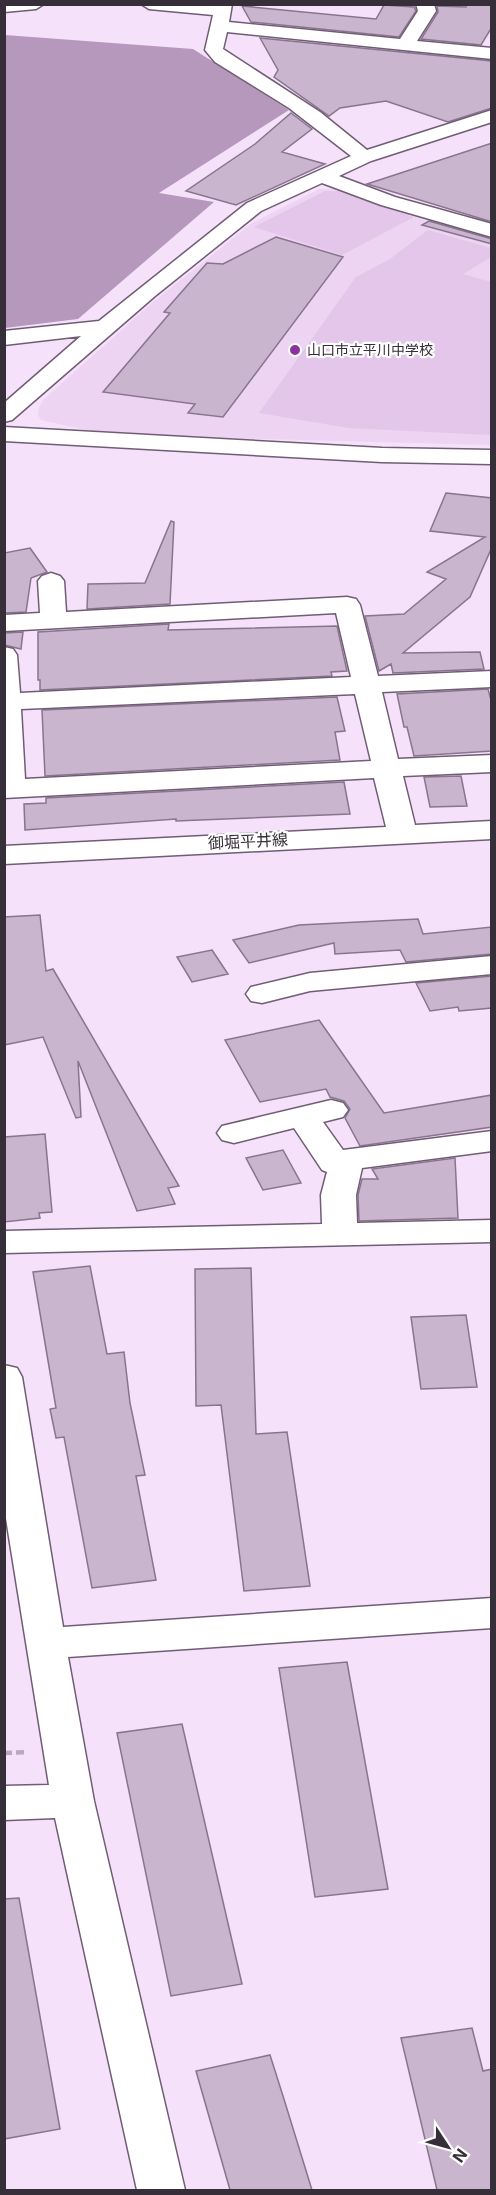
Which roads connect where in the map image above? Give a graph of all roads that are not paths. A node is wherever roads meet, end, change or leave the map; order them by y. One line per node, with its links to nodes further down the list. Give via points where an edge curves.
1 (36, 4): 4 (street)
2 (149, 4): 5 (street)
3 (426, 4): 6 (street, via 427,11)
4 (4, 7)
5 (223, 14): 6 (street); 9 (street, via 214,50 220,58 332,127)
6 (406, 44): 7 (street)
7 (492, 54)
8 (492, 116): 9 (street)
9 (364, 157): 10 (street)
10 (321, 176): 12 (street); 14 (street, via 254,207)
11 (492, 217): 12 (street)
12 (470, 225): 13 (street)
13 (492, 231)
14 (106, 327): 15 (street); 16 (street)
15 (4, 338)
16 (4, 415)
17 (4, 434): 18 (street, via 382,455)
18 (492, 457)
19 (51, 581): 20 (street)
20 (53, 621): 21 (street); 24 (street, via 347,605)
21 (4, 623)
22 (4, 655): 25 (street)
23 (492, 679): 24 (street)
24 (365, 686): 25 (street); 27 (street)
25 (5, 702): 28 (street)
26 (492, 764): 27 (street)
27 (385, 768): 28 (street); 30 (street)
28 (8, 789)
29 (492, 830): 30 (street, 御堀平井線)
30 (402, 833): 31 (street, 御堀平井線)
31 (4, 855)
32 (492, 965): 33 (street, via 321,980)
33 (261, 994)
34 (234, 1133): 36 (street, via 317,1113 334,1163)
35 (492, 1141): 36 (street, via 350,1159)
36 (345, 1166): 38 (street, via 338,1196)
37 (492, 1231): 38 (street)
38 (340, 1234): 39 (street)
39 (4, 1242)
40 (4, 1377): 41 (street)
41 (16, 1523): 43 (street)
42 (492, 1613): 43 (street)
43 (45, 1643): 44 (street)
44 (74, 1801): 45 (street); 46 (street)
45 (4, 1803)
46 (161, 2190)

